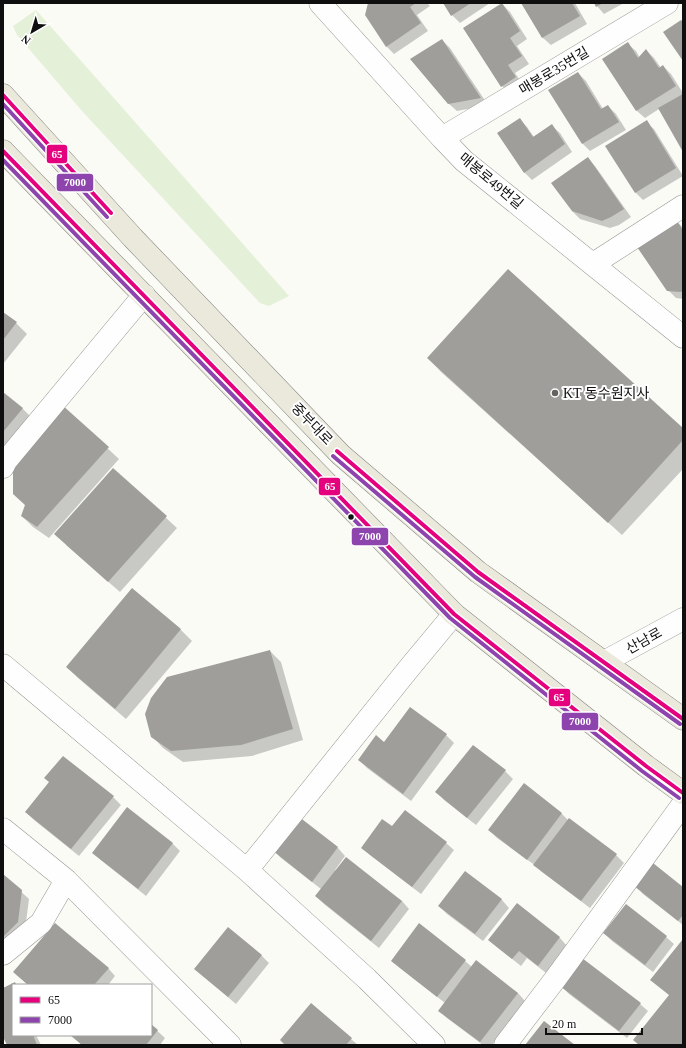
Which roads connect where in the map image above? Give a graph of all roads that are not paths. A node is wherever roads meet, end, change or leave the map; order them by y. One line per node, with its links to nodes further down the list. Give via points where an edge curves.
1 (667, 3): 4 (street, 매봉로35번길)
2 (331, 6): 4 (street, 매봉로49번길)
3 (3, 95): 13 (main road, 중부대로, via 134,238 341,455 478,572)
4 (442, 138): 7 (street, 매봉로49번길, via 464,161)
5 (3, 151): 8 (main road)
6 (683, 206): 7 (street)
7 (594, 264): 9 (street, 매봉로49번길)
8 (144, 295): 10 (street, via 6,461); 11 (main road)
9 (683, 337)
10 (3, 468)
11 (454, 614): 16 (main road); 19 (street)
12 (683, 619): 13 (street, 산남로)
13 (604, 662): 15 (main road, 중부대로)
14 (3, 665): 19 (street)
15 (683, 719)
16 (683, 793)
17 (683, 804): 24 (street)
18 (3, 829): 20 (street)
19 (247, 870): 23 (street, via 368,979)
20 (66, 880): 21 (street, via 41,923); 22 (street)
21 (3, 954)
22 (230, 1045)
23 (434, 1045)
24 (505, 1045)

